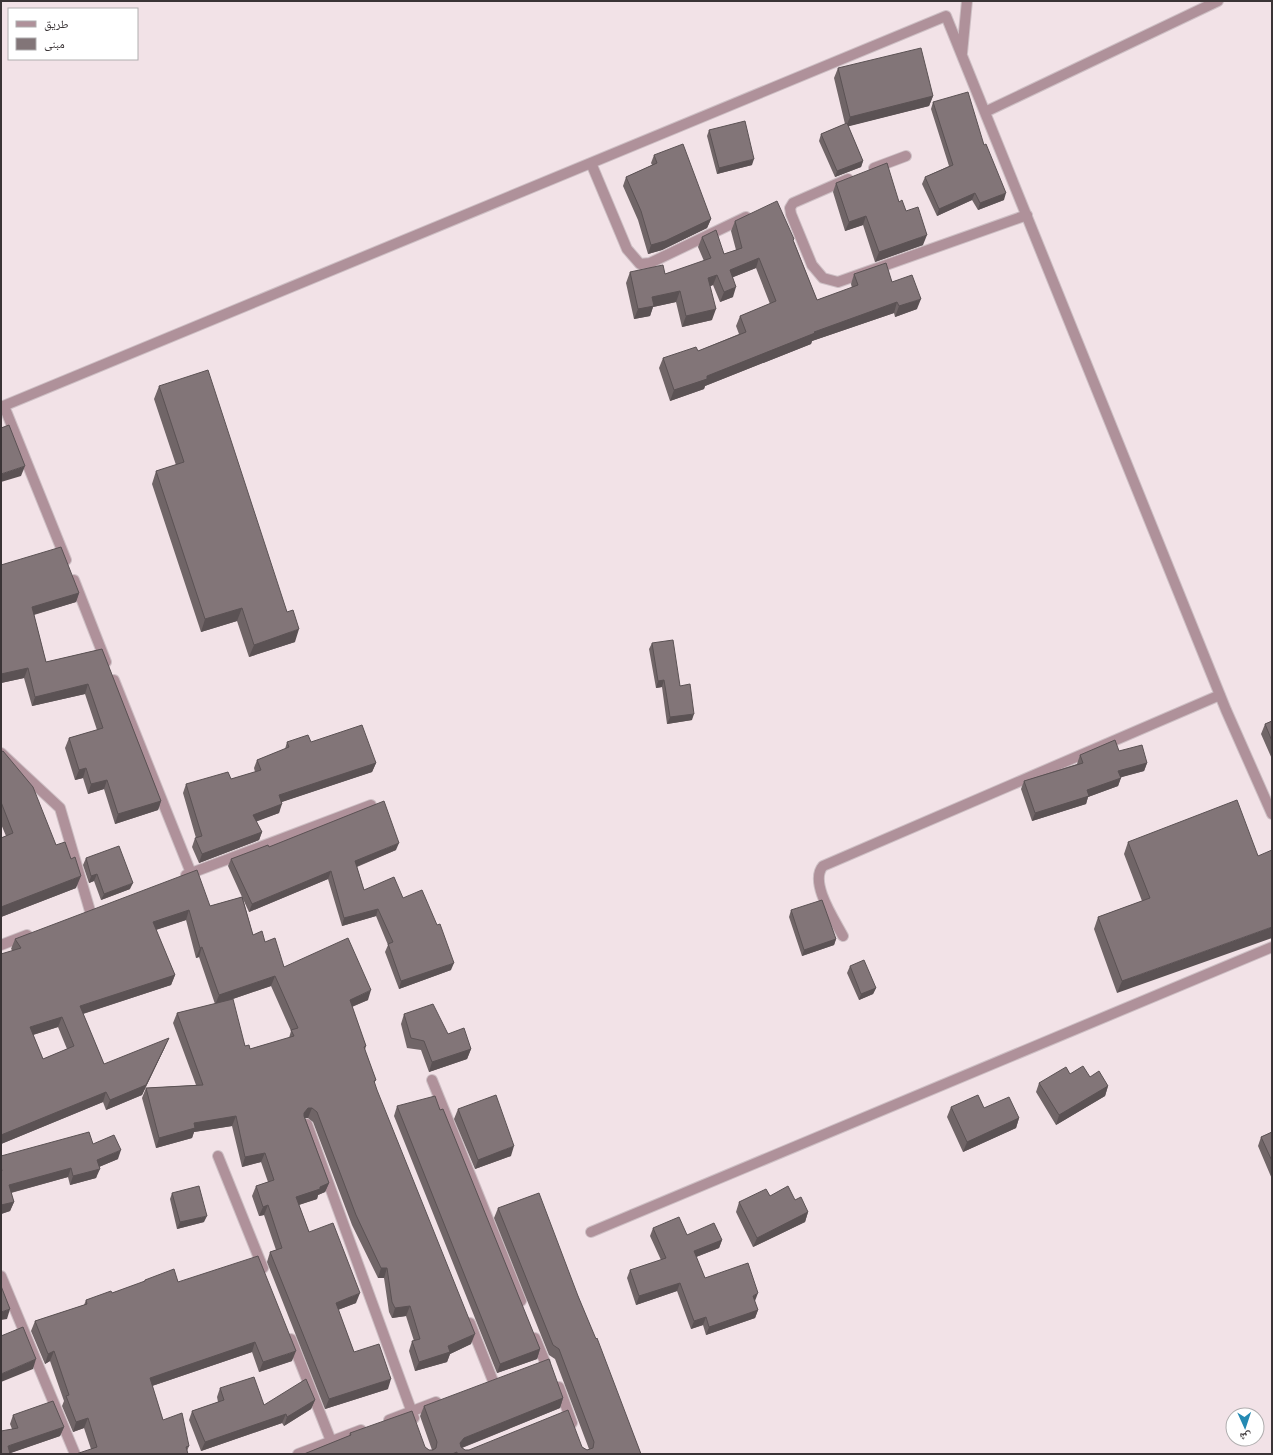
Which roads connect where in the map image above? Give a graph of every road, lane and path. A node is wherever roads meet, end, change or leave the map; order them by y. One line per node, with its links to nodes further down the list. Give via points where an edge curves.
1 (966, 1): 3 (street)
2 (1218, 1): 4 (street)
3 (962, 55): 4 (street); 6 (street, via 946,16)
4 (985, 112): 7 (street)
5 (906, 156): 7 (street, via 793,203 790,208 791,214 812,264 823,278 838,282)
6 (591, 163): 8 (street, via 627,249 640,264 650,264); 9 (street)
7 (1027, 215): 10 (street)
8 (746, 217)
9 (2, 406): 14 (street)
10 (1220, 695): 13 (street); 18 (street, via 823,866 818,871 818,885)
11 (1, 753): 16 (street, via 60,808)
12 (371, 805): 14 (street)
13 (1272, 814)
14 (191, 873): 15 (street)
15 (177, 878)
16 (90, 911)
17 (38, 931): 19 (street)
18 (843, 936)
19 (1, 945)
20 (1272, 947): 24 (street)
21 (432, 1080): 27 (street)
22 (307, 1124): 33 (street)
23 (218, 1156): 26 (street)
24 (591, 1232)
25 (1, 1276): 39 (street)
26 (268, 1280)
27 (524, 1310)
28 (466, 1315): 31 (street)
29 (530, 1325): 37 (street, via 565,1414)
30 (288, 1332): 38 (street)
31 (493, 1381)
32 (449, 1397): 33 (street)
33 (412, 1411): 34 (street); 35 (street)
34 (383, 1422)
35 (417, 1426)
36 (368, 1427): 38 (street)
37 (576, 1433)
38 (332, 1441): 40 (street)
39 (75, 1454)
40 (298, 1454)

